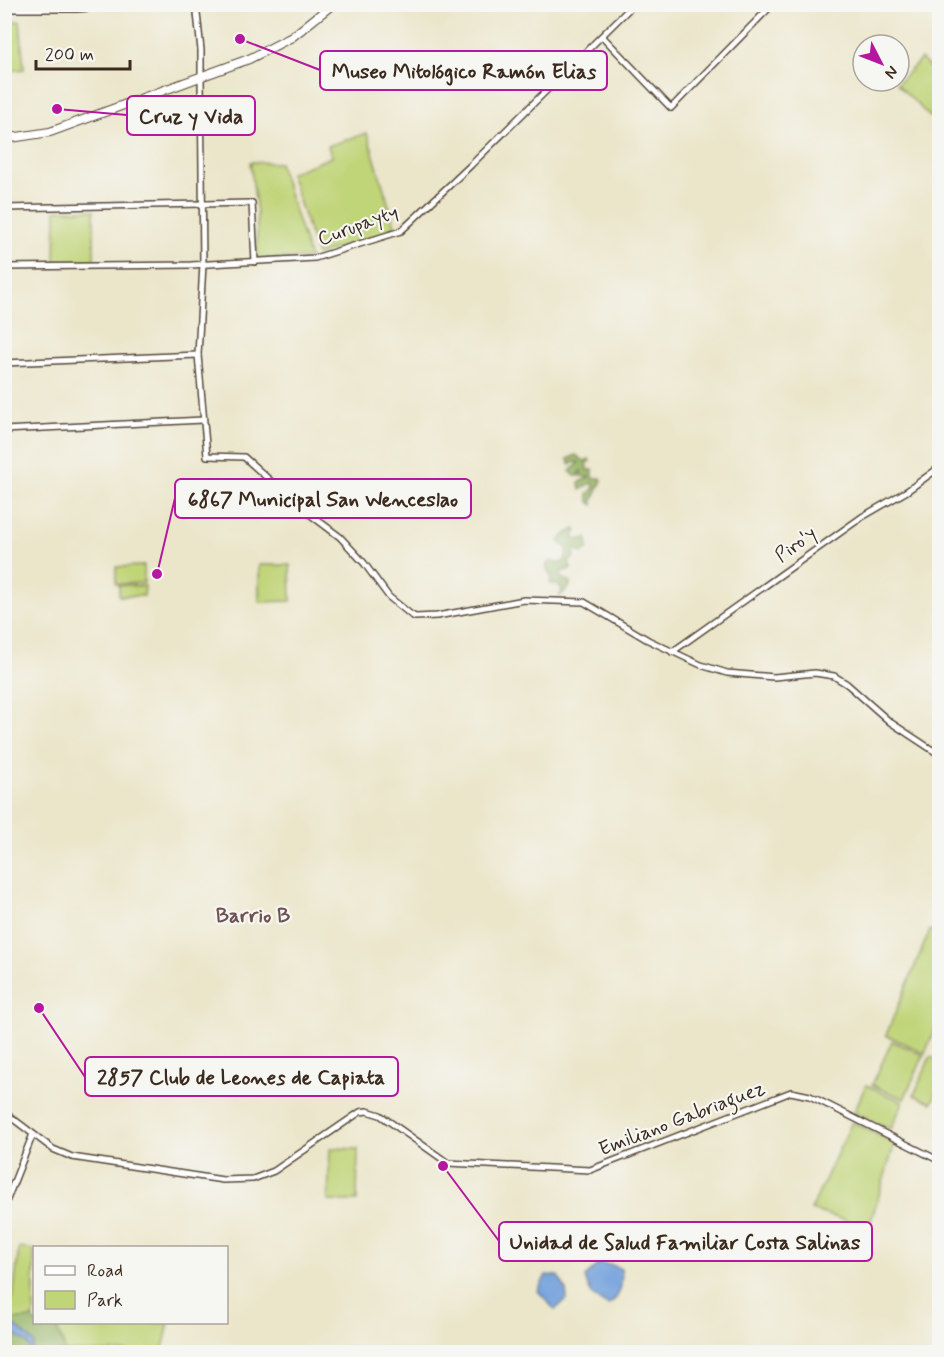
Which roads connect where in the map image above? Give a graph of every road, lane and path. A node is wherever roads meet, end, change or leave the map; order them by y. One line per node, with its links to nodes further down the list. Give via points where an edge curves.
1 (132, 4): 7 (street)
2 (196, 4): 9 (street)
3 (326, 4): 9 (highway, via 279,41)
4 (333, 4): 9 (highway, via 281,44 249,60)
5 (634, 4): 8 (street, Curupayty)
6 (772, 4): 8 (street, via 671,108)
7 (4, 9)
8 (602, 36): 13 (street, Curupayty, via 401,231 315,258)
9 (201, 75): 10 (highway, via 49,128); 11 (street)
10 (4, 137)
11 (203, 205): 12 (street); 13 (street, via 252,203); 14 (street)
12 (4, 208)
13 (255, 261): 14 (street, Curupayty)
14 (203, 264): 15 (street, Curupayty); 16 (street)
15 (4, 267)
16 (198, 355): 17 (street); 18 (street)
17 (4, 363)
18 (203, 420): 19 (street); 21 (street, via 207,456 240,456 250,461 295,503 340,537 389,597 410,614 437,616 524,600 584,602)
19 (4, 430)
20 (939, 466): 21 (street, Piro'y)
21 (672, 652): 22 (street, via 727,673 834,676 890,722)
22 (939, 755)
23 (4, 1112): 24 (street, Emiliano Gabriaguez)
24 (33, 1134): 25 (street, Emiliano Gabriaguez, via 72,1157 240,1181 274,1171 367,1111 380,1115 448,1163 590,1170 791,1092 810,1096); 26 (street)
25 (939, 1161)
26 (4, 1207)

